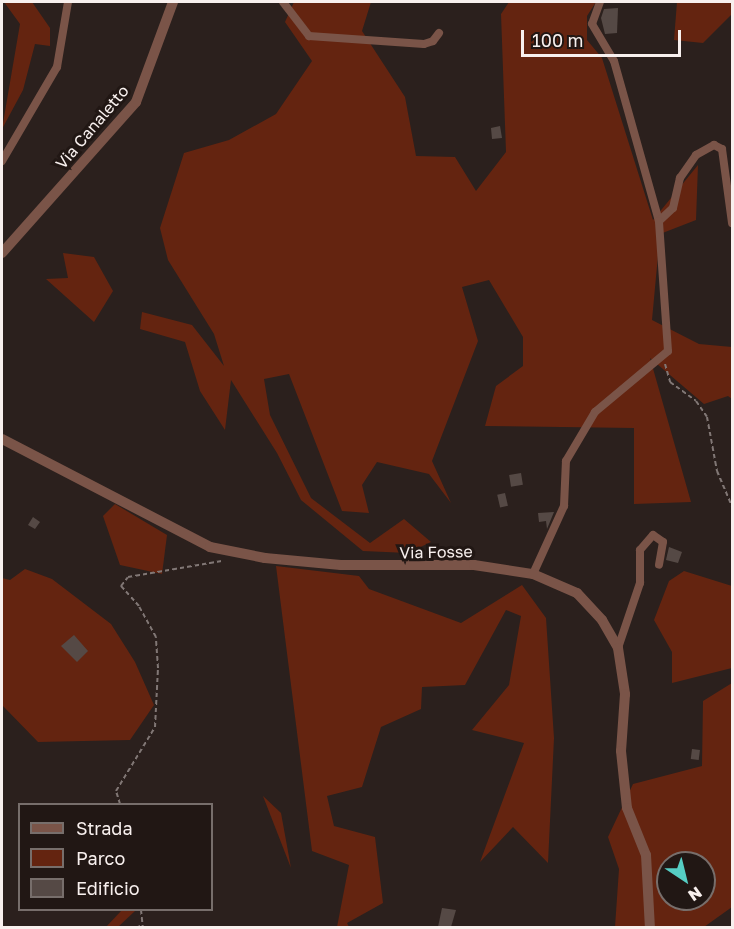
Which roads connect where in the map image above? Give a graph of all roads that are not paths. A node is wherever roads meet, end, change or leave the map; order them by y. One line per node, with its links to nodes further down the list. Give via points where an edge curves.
1 (68, 2): 6 (street, via 57,67)
2 (173, 2): 9 (street, Via Canaletto, via 136,102)
3 (283, 2): 5 (street, via 309,36 424,44)
4 (600, 2): 7 (street, via 592,24 614,61)
5 (439, 33)
6 (2, 161)
7 (659, 221): 8 (street, via 673,208 680,178 696,155 714,145 722,149); 12 (street, via 669,351 595,412 566,461 564,506)
8 (732, 223)
9 (2, 253)
10 (2, 439): 12 (street, Via Fosse, via 210,547 265,558 341,565 474,565)
11 (659, 565): 13 (street, via 663,542 653,535 640,550 640,583)
12 (533, 574): 13 (street, Via Fosse, via 577,593 602,620)
13 (618, 648): 14 (street, Via Fosse, via 625,694 621,751 627,808 646,855)
14 (650, 927)

